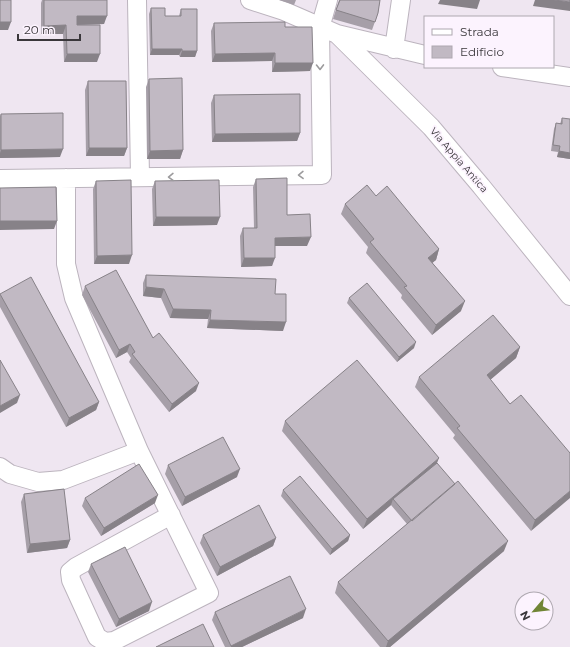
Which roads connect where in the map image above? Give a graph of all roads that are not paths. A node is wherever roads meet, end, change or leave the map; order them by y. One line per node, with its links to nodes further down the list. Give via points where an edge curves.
1 (137, 0): 12 (street)
2 (250, 0): 5 (street, via 284,11)
3 (328, 0): 5 (street)
4 (402, 0): 7 (street)
5 (320, 28): 6 (street); 12 (street, one-way to 12, via 322,175)
6 (338, 34): 7 (street); 14 (street, Via Appia Antica, via 431,127)
7 (394, 49): 8 (street)
8 (424, 56)
9 (510, 68): 10 (street)
10 (570, 76)
11 (66, 178): 12 (street); 13 (street); 15 (street, via 66,264 74,298)
12 (140, 178)
13 (0, 179)
14 (570, 296)
15 (139, 451): 16 (street, via 63,480 38,482 10,474); 17 (street)
16 (0, 467)
17 (171, 515): 17 (street, via 209,593 114,641 105,642 97,637 71,580 70,572)

